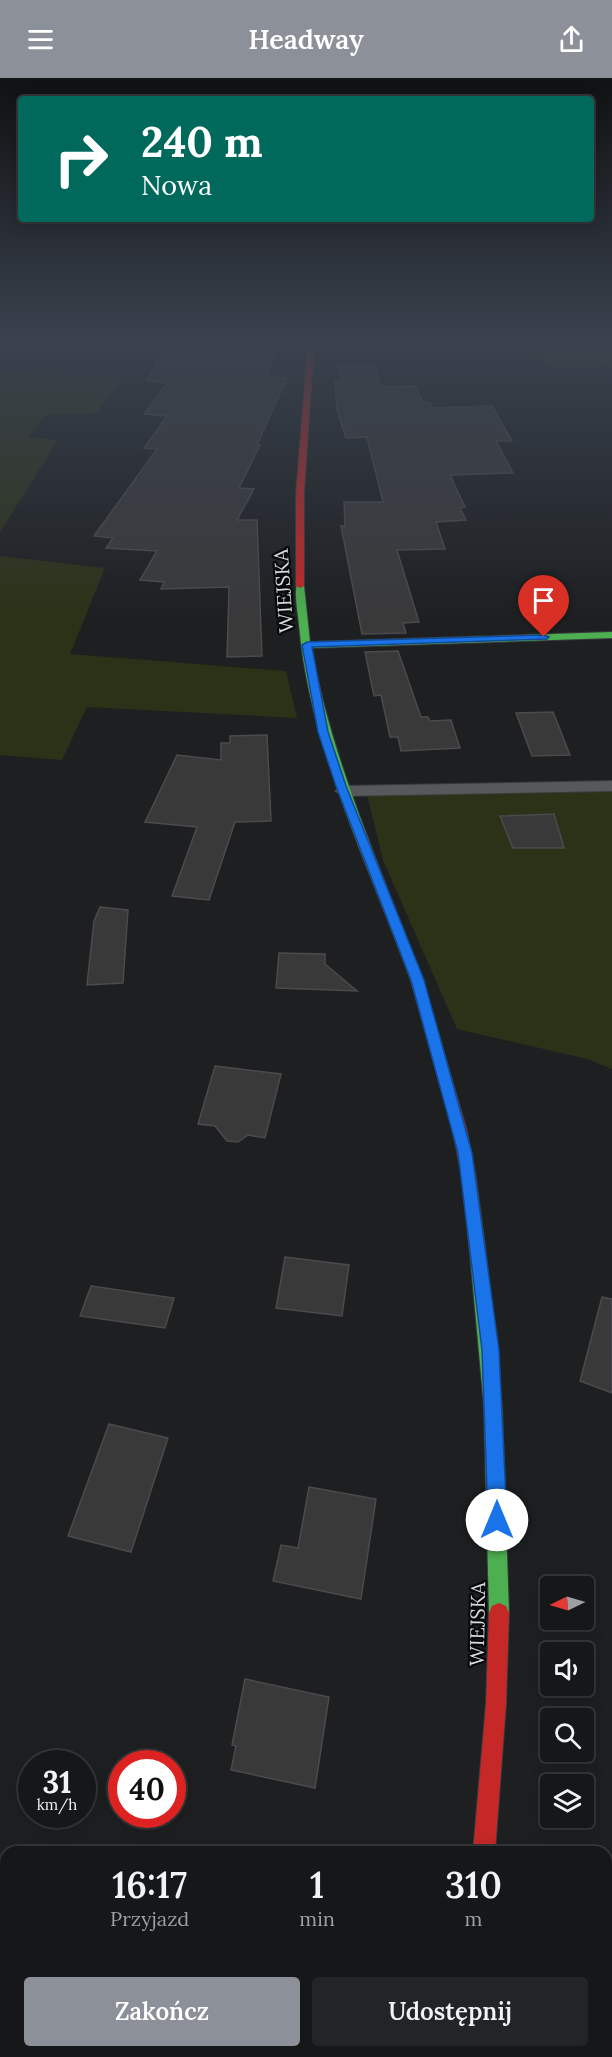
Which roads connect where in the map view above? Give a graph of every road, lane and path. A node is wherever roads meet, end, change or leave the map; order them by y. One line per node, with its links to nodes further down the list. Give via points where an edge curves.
1 (305, 435): 3 (street, WIEJSKA, via 298,541)
2 (612, 635): 3 (street)
3 (307, 645): 5 (street, WIEJSKA, via 323,732)
4 (612, 786): 5 (lane)
5 (343, 790): 6 (street, WIEJSKA, via 417,980 465,1153 490,1350 497,1476 494,1757)
6 (485, 1846)

